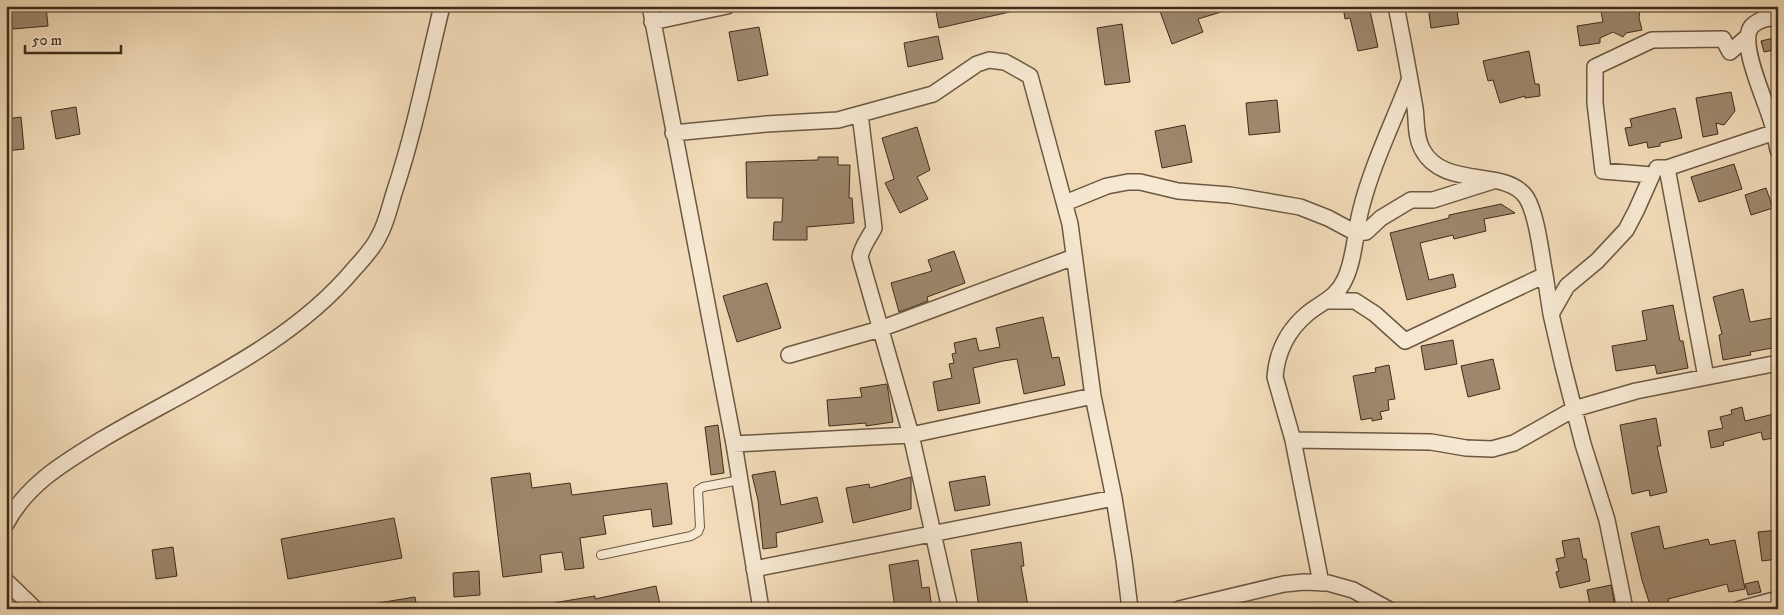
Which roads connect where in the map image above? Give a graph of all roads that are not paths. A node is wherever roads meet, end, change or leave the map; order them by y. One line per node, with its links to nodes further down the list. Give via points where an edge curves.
1 (442, 6): 33 (street, via 405,159 386,219 374,244 341,286 298,322 239,362 57,467 22,500)
2 (650, 6): 6 (street)
3 (726, 6): 6 (street)
4 (1396, 6): 8 (street)
5 (1773, 13): 7 (street, via 1752,26)
6 (652, 22): 11 (street)
7 (1747, 37): 10 (street, via 1756,76); 14 (street, via 1730,52 1723,39 1652,40 1595,67 1595,103)
8 (1409, 81): 15 (street, via 1417,136 1422,150 1432,162 1445,172); 17 (street, via 1371,175)
9 (860, 114): 11 (street, via 838,120); 16 (street, via 933,94 977,64 989,60 1005,62 1030,76); 22 (street, via 874,228 860,257)
10 (1776, 131): 12 (street); 13 (street)
11 (674, 133): 30 (street)
12 (1778, 150)
13 (1667, 168): 14 (street); 25 (street)
14 (1603, 171): 21 (street, via 1652,175 1626,230 1568,286)
15 (1494, 181): 17 (street, via 1433,200 1411,200 1381,218 1366,232); 19 (street, via 1513,187 1525,196 1532,209)
16 (1064, 203): 17 (street, via 1107,186 1140,182 1300,207); 18 (street)
17 (1356, 233): 20 (street, via 1345,280)
18 (1074, 257): 22 (street); 26 (street)
19 (1545, 275): 20 (street, via 1405,341 1355,301); 21 (street)
20 (1327, 301): 29 (street, via 1307,314 1286,337 1278,356 1276,377)
21 (1551, 314): 27 (street)
22 (880, 329): 23 (street); 28 (street)
23 (789, 355)
24 (1778, 363): 25 (street)
25 (1706, 377): 27 (street, via 1636,391)
26 (1093, 396): 28 (street); 32 (street)
27 (1574, 409): 29 (street, via 1514,443 1492,449 1431,442); 46 (street, via 1607,520)
28 (911, 436): 30 (street); 34 (street)
29 (1293, 440): 38 (street)
30 (734, 444): 31 (street)
31 (740, 480): 35 (lane, via 698,490 700,527 691,536); 36 (street)
32 (1114, 498): 34 (street); 43 (street)
33 (6, 524)
34 (933, 534): 36 (street); 42 (street)
35 (601, 555)
36 (754, 569): 41 (street)
37 (6, 581): 40 (street)
38 (1321, 583): 44 (street, via 1284,584); 45 (street, via 1353,590)
39 (1778, 600): 47 (street)
40 (35, 609)
41 (761, 609)
42 (950, 609)
43 (1130, 609)
44 (1179, 609)
45 (1388, 609)
46 (1624, 609)
47 (1740, 609)

